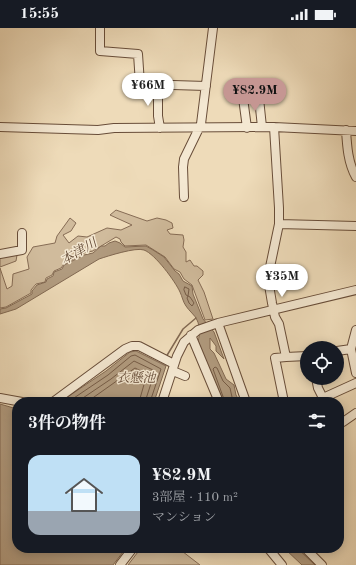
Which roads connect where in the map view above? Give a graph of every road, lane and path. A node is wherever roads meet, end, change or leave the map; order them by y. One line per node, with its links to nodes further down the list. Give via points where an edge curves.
1 (100, 28): 3 (street, via 100,52 138,54 140,84)
2 (213, 28): 4 (street)
3 (158, 85): 4 (street); 10 (street)
4 (206, 86): 11 (street)
5 (258, 89): 6 (street)
6 (259, 102): 8 (street); 12 (street, via 243,100)
7 (0, 127): 10 (street, via 98,130)
8 (262, 127): 9 (street); 12 (street)
9 (274, 127): 13 (street); 17 (street)
10 (160, 128): 11 (street)
11 (199, 128): 12 (street); 16 (street, via 182,167)
12 (247, 128)
13 (346, 130): 14 (street); 15 (street, via 348,155)
14 (356, 131)
15 (356, 177)
16 (184, 197)
17 (279, 224): 18 (street); 22 (street, via 270,267 269,285)
18 (356, 226)
19 (22, 233): 20 (street, via 22,250)
20 (0, 254)
21 (356, 290): 22 (street)
22 (273, 310): 23 (street); 29 (street, via 279,324)
23 (217, 323): 25 (street); 38 (street)
24 (356, 330): 26 (street)
25 (192, 335): 30 (street, via 180,348); 37 (street)
26 (351, 349): 27 (street); 31 (street)
27 (344, 350)
28 (300, 356): 29 (street)
29 (286, 357): 39 (street, via 275,358)
30 (173, 368): 32 (street); 35 (street, via 139,346 132,346); 36 (street)
31 (356, 373)
32 (185, 376)
33 (356, 383): 41 (street)
34 (317, 385): 40 (street)
35 (60, 397)
36 (164, 397)
37 (217, 397)
38 (244, 397)
39 (283, 397)
40 (322, 397)
41 (329, 397)
42 (0, 398): 43 (street)
43 (12, 400)
44 (356, 413): 45 (street)
45 (344, 421)
46 (129, 553): 49 (street)
47 (272, 553): 50 (street)
48 (310, 553): 51 (street)
49 (120, 565)
50 (282, 565)
51 (322, 565)

